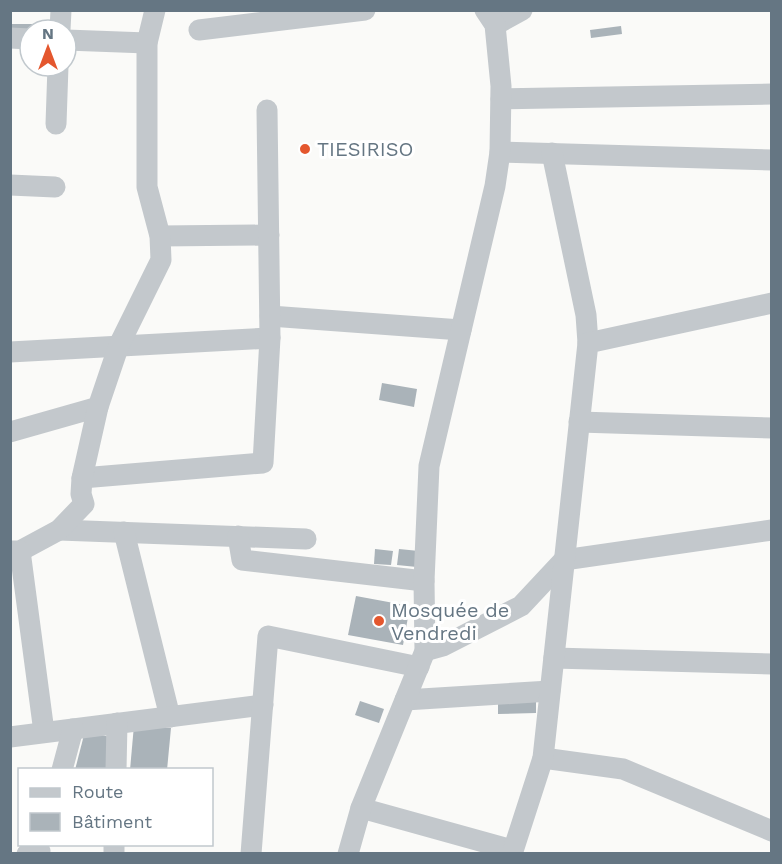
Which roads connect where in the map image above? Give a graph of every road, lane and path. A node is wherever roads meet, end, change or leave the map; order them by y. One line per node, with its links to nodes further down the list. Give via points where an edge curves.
1 (155, 10): 7 (street)
2 (365, 10): 5 (street)
3 (522, 10): 4 (street)
4 (490, 18): 10 (street)
5 (199, 30)
6 (78, 40): 7 (street)
7 (147, 42): 19 (street, via 147,187)
8 (58, 78): 12 (street)
9 (771, 94): 10 (street)
10 (501, 99): 13 (street)
11 (267, 110): 18 (street)
12 (56, 124)
13 (500, 152): 14 (street); 22 (street)
14 (552, 153): 15 (street); 24 (street, via 586,315)
15 (771, 160)
16 (10, 184): 17 (street)
17 (55, 187)
18 (269, 235): 19 (street); 21 (street)
19 (160, 236): 25 (street, via 161,260)
20 (771, 303): 24 (street)
21 (270, 316): 22 (street); 23 (street)
22 (461, 330): 39 (street, via 429,466)
23 (270, 338): 25 (street); 31 (street, via 263,463)
24 (588, 343): 28 (street)
25 (120, 345): 26 (street); 27 (street)
26 (10, 352)
27 (98, 407): 30 (street); 31 (street)
28 (579, 422): 29 (street); 38 (street)
29 (771, 428)
30 (10, 432)
31 (82, 478): 32 (street, via 84,504)
32 (59, 530): 34 (street); 37 (street)
33 (771, 530): 38 (street)
34 (124, 532): 35 (street); 46 (street)
35 (238, 536): 36 (street); 39 (street, via 242,560)
36 (306, 539)
37 (15, 551): 49 (street)
38 (564, 560): 40 (street); 41 (street, via 521,606)
39 (424, 581): 41 (street)
40 (554, 658): 42 (street); 43 (street)
41 (422, 659): 44 (street); 45 (street, via 267,636)
42 (771, 664)
43 (550, 691): 44 (street); 51 (street)
44 (405, 700): 54 (street)
45 (262, 705): 46 (street); 57 (street)
46 (170, 717): 47 (street)
47 (117, 723): 48 (street); 53 (street)
48 (73, 729): 49 (street); 52 (street)
49 (44, 732): 50 (street)
50 (10, 736)
51 (543, 758): 55 (street, via 623,770); 56 (street)
52 (63, 768)
53 (116, 768)
54 (361, 808): 56 (street); 58 (street)
55 (771, 831)
56 (512, 852)
57 (251, 854)
58 (348, 854)

